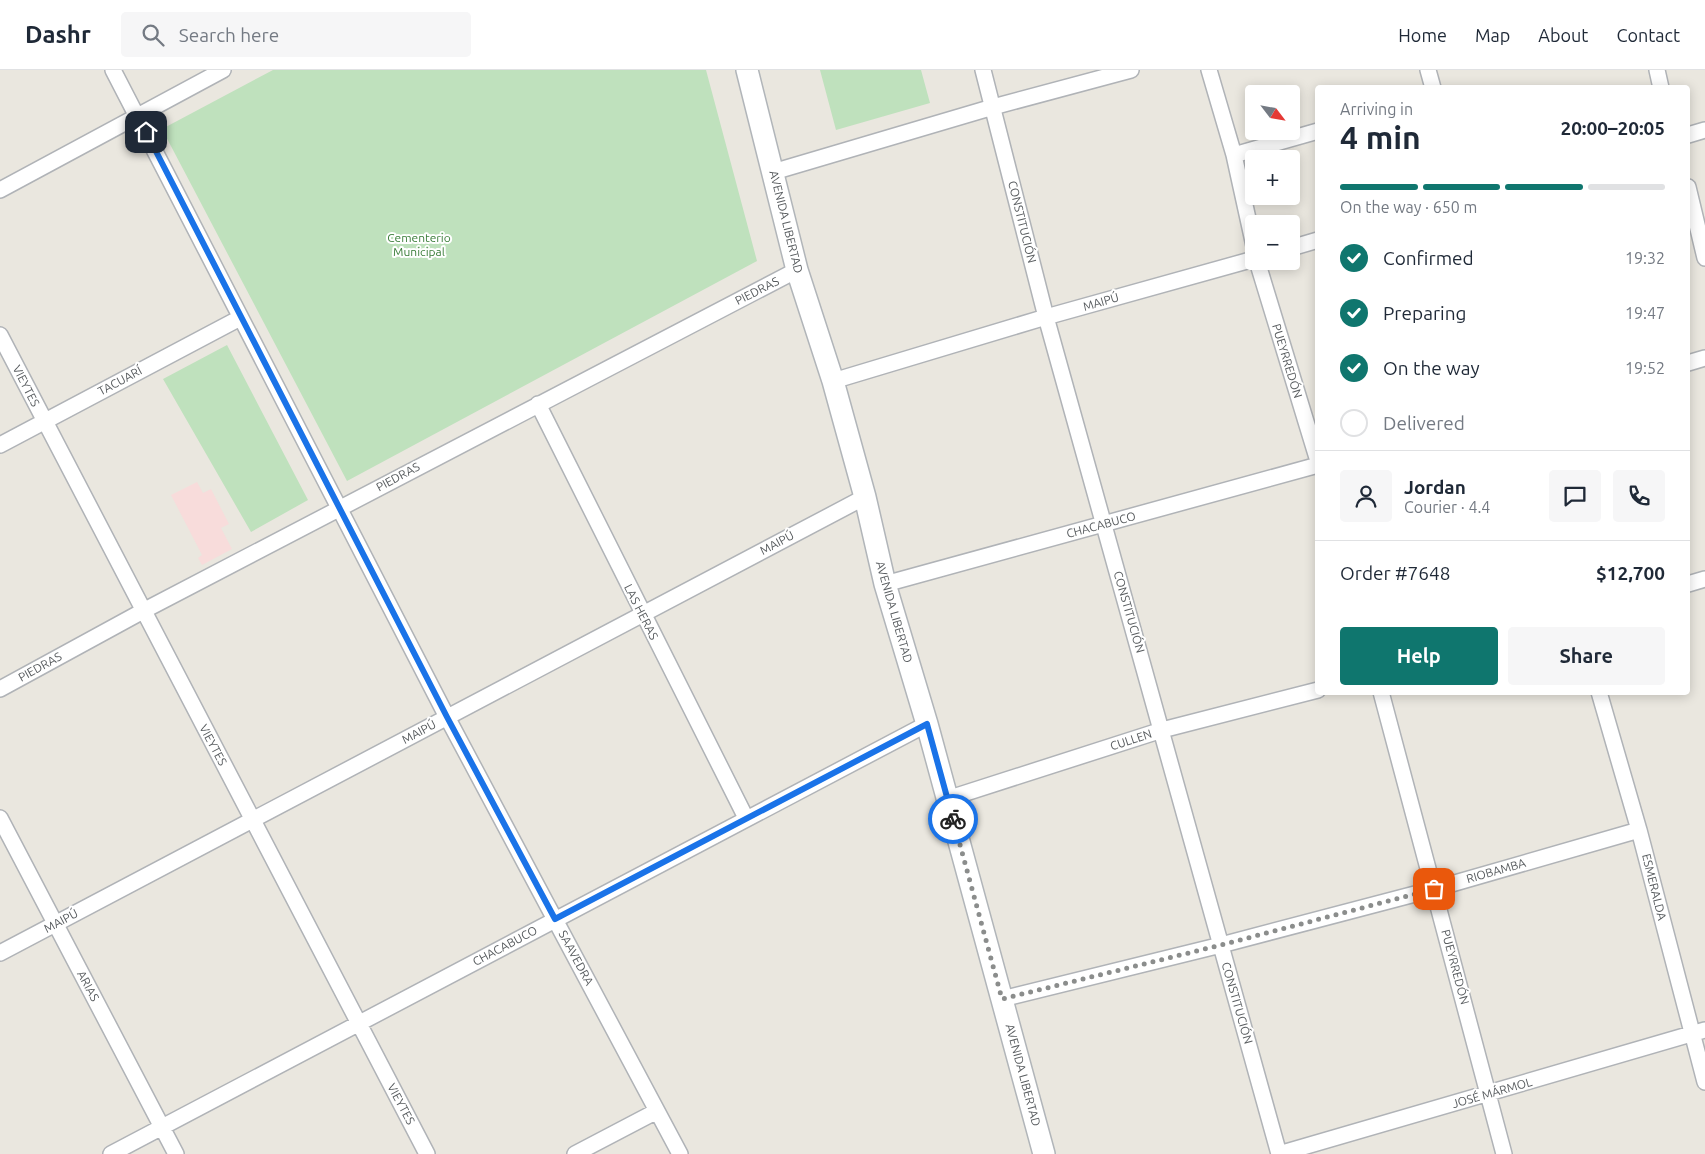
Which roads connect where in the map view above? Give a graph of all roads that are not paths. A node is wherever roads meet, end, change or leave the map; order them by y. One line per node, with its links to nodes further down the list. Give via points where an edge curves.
1 (113, 70): 12 (street, SAAVEDRA)
2 (223, 70): 12 (street)
3 (747, 70): 17 (main road, AVENIDA LIBERTAD)
4 (983, 70): 11 (street, CONSTITUCIÓN)
5 (1131, 70): 11 (street)
6 (1209, 70): 16 (street)
7 (1428, 70): 9 (street)
8 (1657, 70): 10 (street)
9 (1432, 85)
10 (1661, 85)
11 (993, 107): 17 (street); 27 (street, CONSTITUCIÓN)
12 (137, 115): 18 (street); 28 (street, SAAVEDRA)
13 (1705, 130): 15 (street)
14 (1315, 132): 16 (street)
15 (1690, 134)
16 (1234, 155): 20 (street)
17 (773, 172): 25 (main road, AVENIDA LIBERTAD)
18 (0, 190)
19 (1690, 195): 23 (street)
20 (1247, 215)
21 (1315, 241): 22 (street)
22 (1300, 245)
23 (1705, 258)
24 (1245, 262): 27 (street, MAIPÚ)
25 (797, 270): 32 (main road, AVENIDA LIBERTAD); 33 (street, PIEDRAS)
26 (1260, 270): 36 (street, PUEYRREDÓN)
27 (1046, 317): 32 (street, MAIPÚ); 40 (street, CONSTITUCIÓN)
28 (240, 318): 34 (street, TACUARÍ); 39 (street, SAAVEDRA)
29 (0, 335): 34 (street, VIEYTES)
30 (1705, 358): 31 (street)
31 (1690, 362)
32 (833, 381): 38 (main road, AVENIDA LIBERTAD)
33 (538, 404): 39 (street, PIEDRAS); 45 (street, LAS HERAS)
34 (44, 422): 35 (street, TACUARÍ); 44 (street, VIEYTES)
35 (0, 444)
36 (1315, 451)
37 (1315, 466): 40 (street, CHACABUCO)
38 (865, 498): 43 (main road, AVENIDA LIBERTAD); 45 (street, MAIPÚ)
39 (339, 508): 44 (street, PIEDRAS); 50 (street, SAAVEDRA)
40 (1104, 524): 43 (street, CHACABUCO); 52 (street, CONSTITUCIÓN)
41 (1705, 579): 42 (street)
42 (1690, 583)
43 (885, 584): 51 (main road, AVENIDA LIBERTAD)
44 (143, 611): 46 (street, PIEDRAS); 56 (street, VIEYTES)
45 (642, 614): 50 (street, MAIPÚ); 55 (street, LAS HERAS)
46 (0, 689)
47 (1315, 691): 52 (street, CULLEN)
48 (1382, 695): 58 (street, PUEYRREDÓN)
49 (1600, 695): 57 (street, ESMERALDA)
50 (447, 717): 56 (street, MAIPÚ); 59 (street, SAAVEDRA)
51 (927, 724): 53 (main road, AVENIDA LIBERTAD); 55 (street, CHACABUCO)
52 (1162, 730): 53 (street, CULLEN); 61 (street, CONSTITUCIÓN)
53 (947, 798): 63 (main road, AVENIDA LIBERTAD)
54 (0, 818): 60 (street, ARIAS)
55 (746, 818): 59 (street, CHACABUCO)
56 (252, 820): 60 (street, MAIPÚ); 64 (street, VIEYTES)
57 (1639, 830): 58 (street, RIOBAMBA); 65 (street, ESMERALDA)
58 (1434, 889): 61 (street, RIOBAMBA); 67 (street, PUEYRREDÓN)
59 (555, 919): 64 (street, CHACABUCO); 68 (street, SAAVEDRA)
60 (55, 924): 62 (street, MAIPÚ); 69 (street, ARIAS)
61 (1221, 945): 63 (street, RIOBAMBA); 76 (street, CONSTITUCIÓN)
62 (0, 953)
63 (1002, 999): 75 (main road, AVENIDA LIBERTAD)
64 (359, 1023): 69 (street, CHACABUCO); 72 (street, VIEYTES)
65 (1698, 1032): 66 (street, ESMERALDA); 67 (street, JOSÉ MÁRMOL)
66 (1705, 1082)
67 (1488, 1094): 76 (street, JOSÉ MÁRMOL); 77 (street, PUEYRREDÓN)
68 (657, 1111): 73 (street); 74 (street, SAAVEDRA)
69 (161, 1127): 70 (street, CHACABUCO); 71 (street, ARIAS)
70 (111, 1154)
71 (176, 1154)
72 (427, 1154)
73 (575, 1154)
74 (680, 1154)
75 (1044, 1154)
76 (1279, 1154)
77 (1504, 1154)

